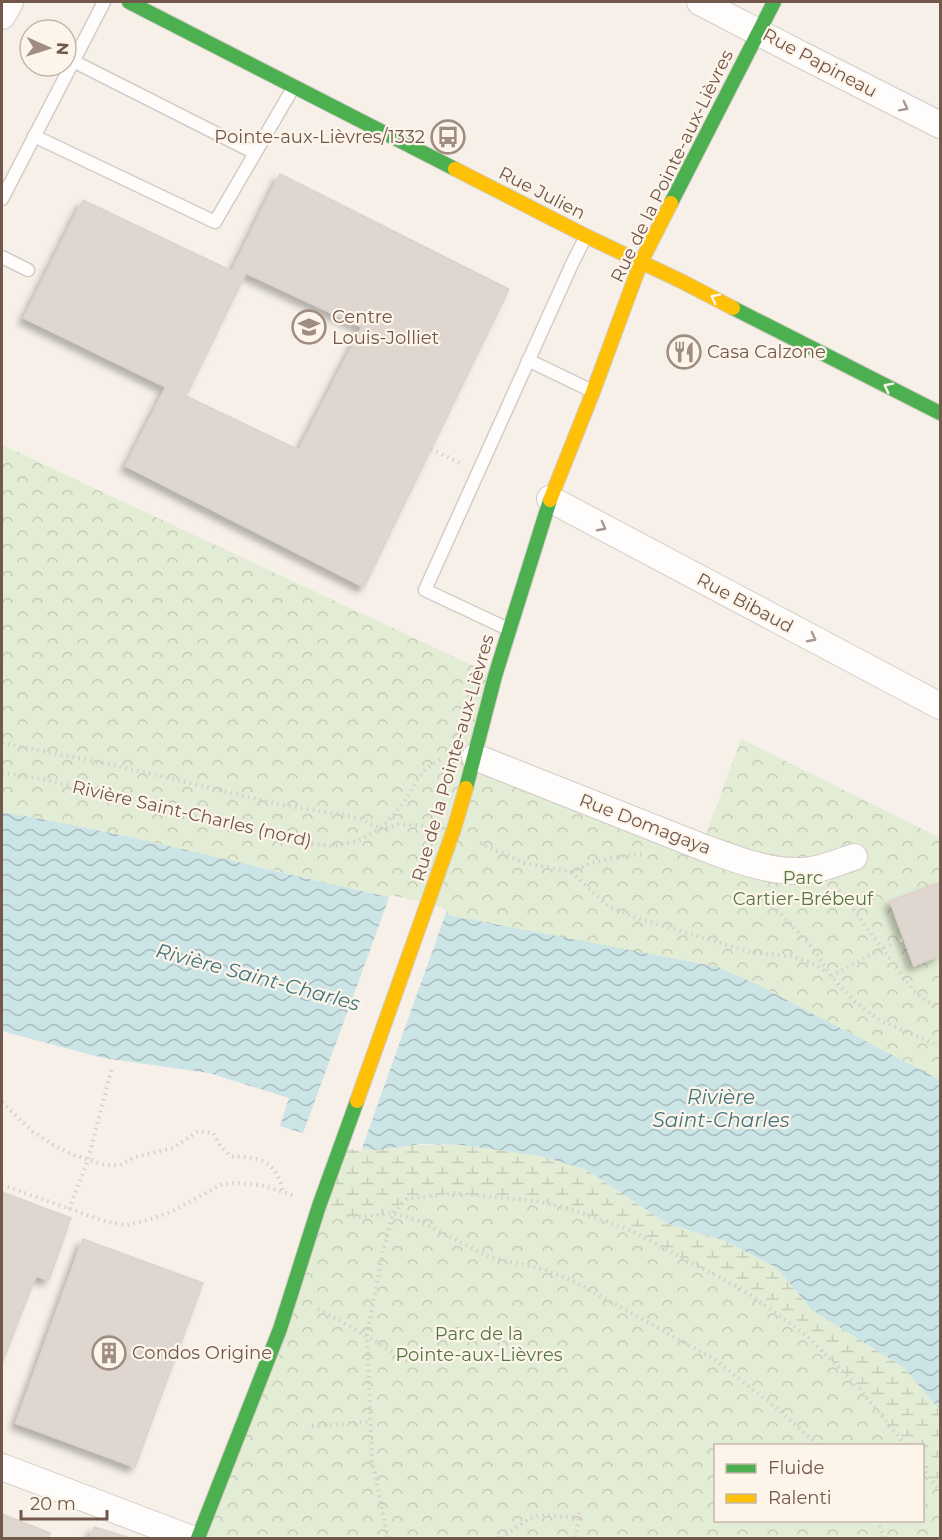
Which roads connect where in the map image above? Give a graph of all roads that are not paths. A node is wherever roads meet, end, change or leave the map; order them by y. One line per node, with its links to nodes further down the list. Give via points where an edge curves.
1 (10, 2): 6 (street)
2 (104, 2): 8 (lane)
3 (129, 2): 11 (street, Rue Julien)
4 (700, 2): 7 (street, Rue Papineau)
5 (774, 2): 7 (street, Rue de la Pointe-aux-Lièvres)
6 (2, 16)
7 (758, 31): 12 (street, Rue Papineau, one-way to 12); 18 (street, Rue de la Pointe-aux-Lièvres)
8 (78, 51)
9 (78, 64): 14 (lane)
10 (64, 78): 13 (lane)
11 (293, 86): 14 (lane); 16 (street, Rue Julien)
12 (940, 125)
13 (34, 136): 14 (lane, via 215,222); 15 (lane)
14 (255, 153)
15 (2, 199)
16 (586, 236): 18 (street, Rue Julien); 20 (lane)
17 (2, 256): 19 (lane)
18 (641, 262): 21 (street, Rue de la Pointe-aux-Lièvres); 22 (street, Rue Julien, one-way to 18)
19 (28, 270)
20 (528, 360): 21 (lane); 24 (lane, via 425,590)
21 (593, 392): 23 (street, Rue de la Pointe-aux-Lièvres)
22 (940, 413)
23 (550, 500): 24 (street, Rue de la Pointe-aux-Lièvres); 25 (street, Rue Bibaud, one-way to 25)
24 (509, 629): 26 (street, Rue de la Pointe-aux-Lièvres)
25 (940, 706)
26 (475, 757): 27 (street, Rue Domagaya, via 727,856 770,868 797,872 823,868); 30 (street, Rue de la Pointe-aux-Lièvres, via 454,829 319,1206 280,1329)
27 (854, 856)
28 (2, 1467): 29 (street)
29 (189, 1539)
30 (198, 1539)

